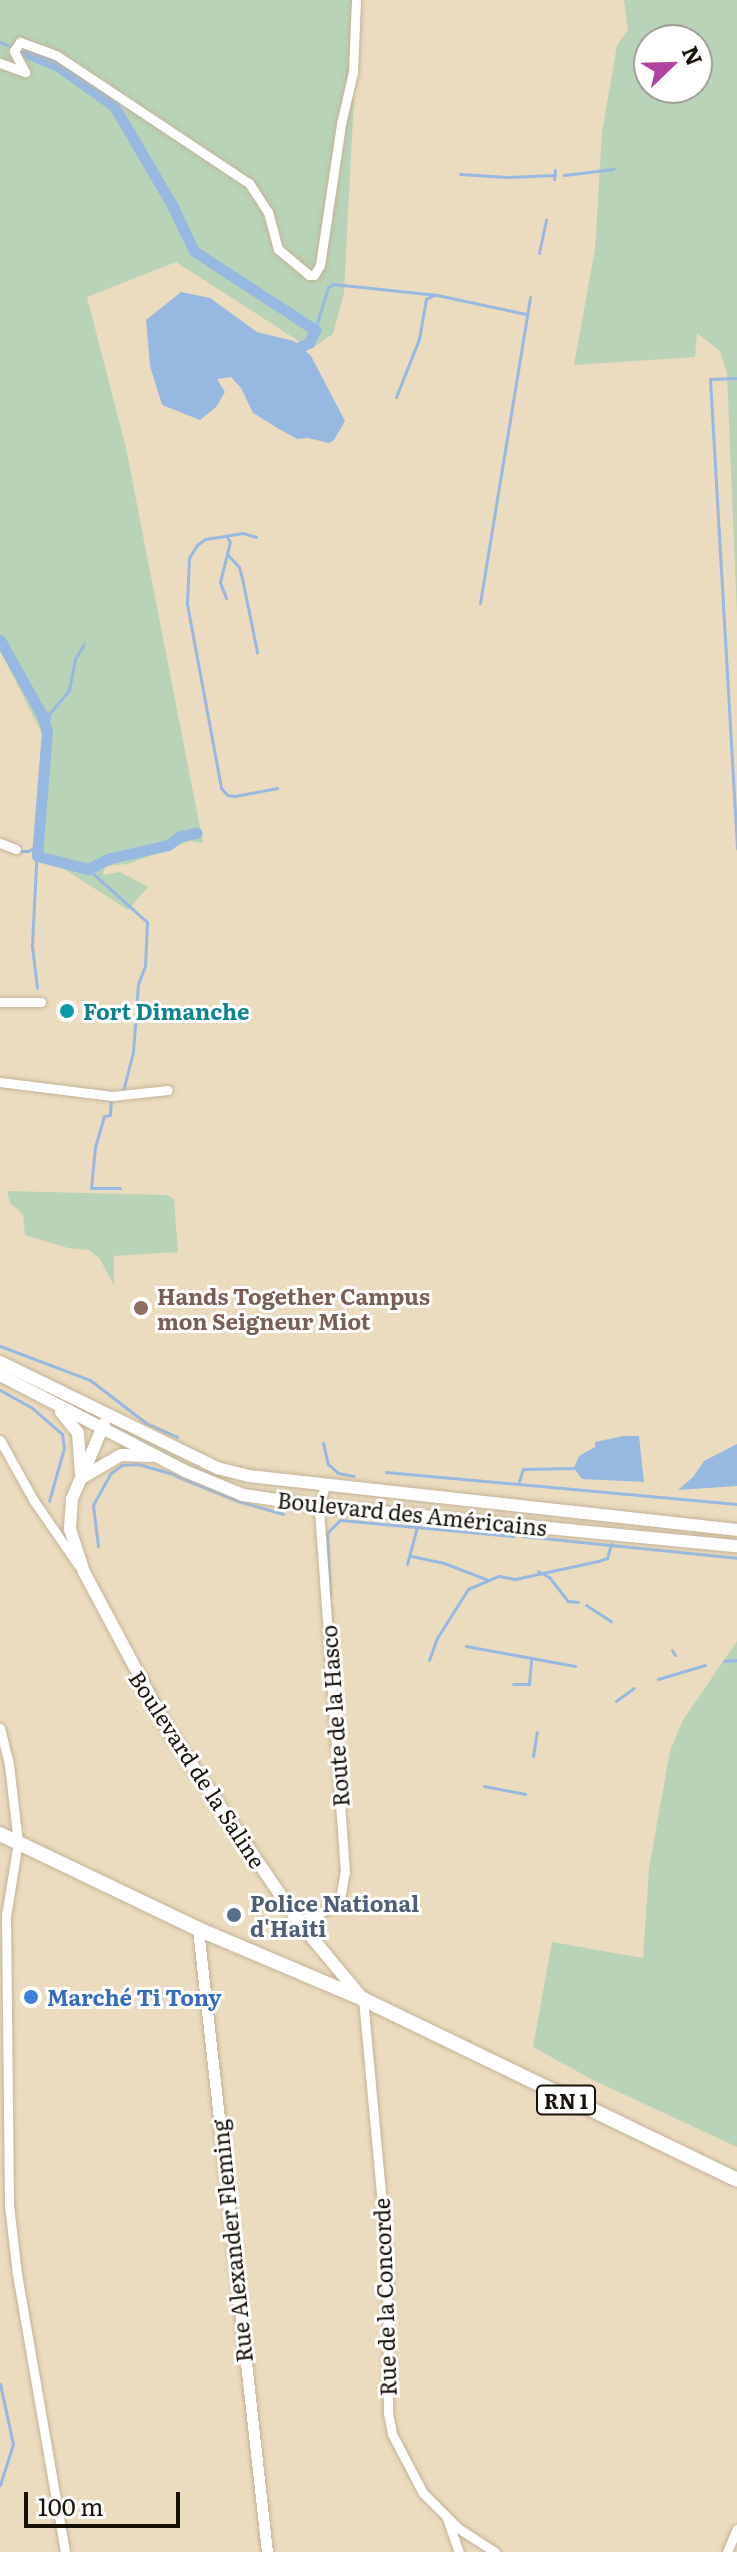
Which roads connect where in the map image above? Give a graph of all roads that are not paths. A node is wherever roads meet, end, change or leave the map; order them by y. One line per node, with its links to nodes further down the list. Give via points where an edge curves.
1 (356, 0): 2 (street, via 353,72 320,265 314,275 278,249 268,212 249,183 56,55 20,42 14,51 25,72)
2 (0, 63)
3 (0, 843): 4 (street)
4 (16, 849)
5 (0, 1002): 6 (street)
6 (41, 1002)
7 (0, 1082): 8 (street, via 112,1096)
8 (168, 1090)
9 (0, 1362): 12 (main road)
10 (0, 1375): 11 (main road)
11 (43, 1399): 13 (main road); 16 (main road, via 78,1433)
12 (108, 1416): 13 (main road, Boulevard de la Saline); 17 (main road, Boulevard des Américains, via 217,1468)
13 (101, 1428): 15 (main road, Boulevard des Américains); 16 (main road, Boulevard de la Saline)
14 (0, 1440): 21 (street, via 40,1511)
15 (161, 1458): 16 (main road, via 121,1455); 18 (main road, Boulevard des Américains, via 243,1495)
16 (81, 1479): 21 (main road, Boulevard de la Saline, via 72,1499 70,1529)
17 (325, 1485): 18 (street, Route de la Hasco); 19 (main road, Boulevard des Américains)
18 (319, 1506): 20 (main road, Boulevard des Américains); 25 (street, Route de la Hasco, via 345,1872 340,1899)
19 (737, 1530)
20 (737, 1546)
21 (84, 1572): 25 (main road, Boulevard de la Saline, via 169,1731)
22 (0, 1728): 24 (street)
23 (2, 1835): 24 (main road, RN 1)
24 (18, 1842): 26 (main road, RN 1); 31 (street, via 6,1916 9,2205)
25 (298, 1921): 27 (main road, Boulevard de la Saline)
26 (198, 1929): 27 (main road, RN 1); 32 (street, Rue Alexander Fleming)
27 (363, 1999): 28 (main road, RN 1); 29 (street, Rue de la Concorde, via 387,2257 388,2413 411,2477)
28 (737, 2180)
29 (446, 2517): 33 (street); 34 (street, Rue de la Concorde)
30 (737, 2529): 35 (street)
31 (65, 2552)
32 (267, 2552)
33 (459, 2552)
34 (495, 2552)
35 (727, 2552)

